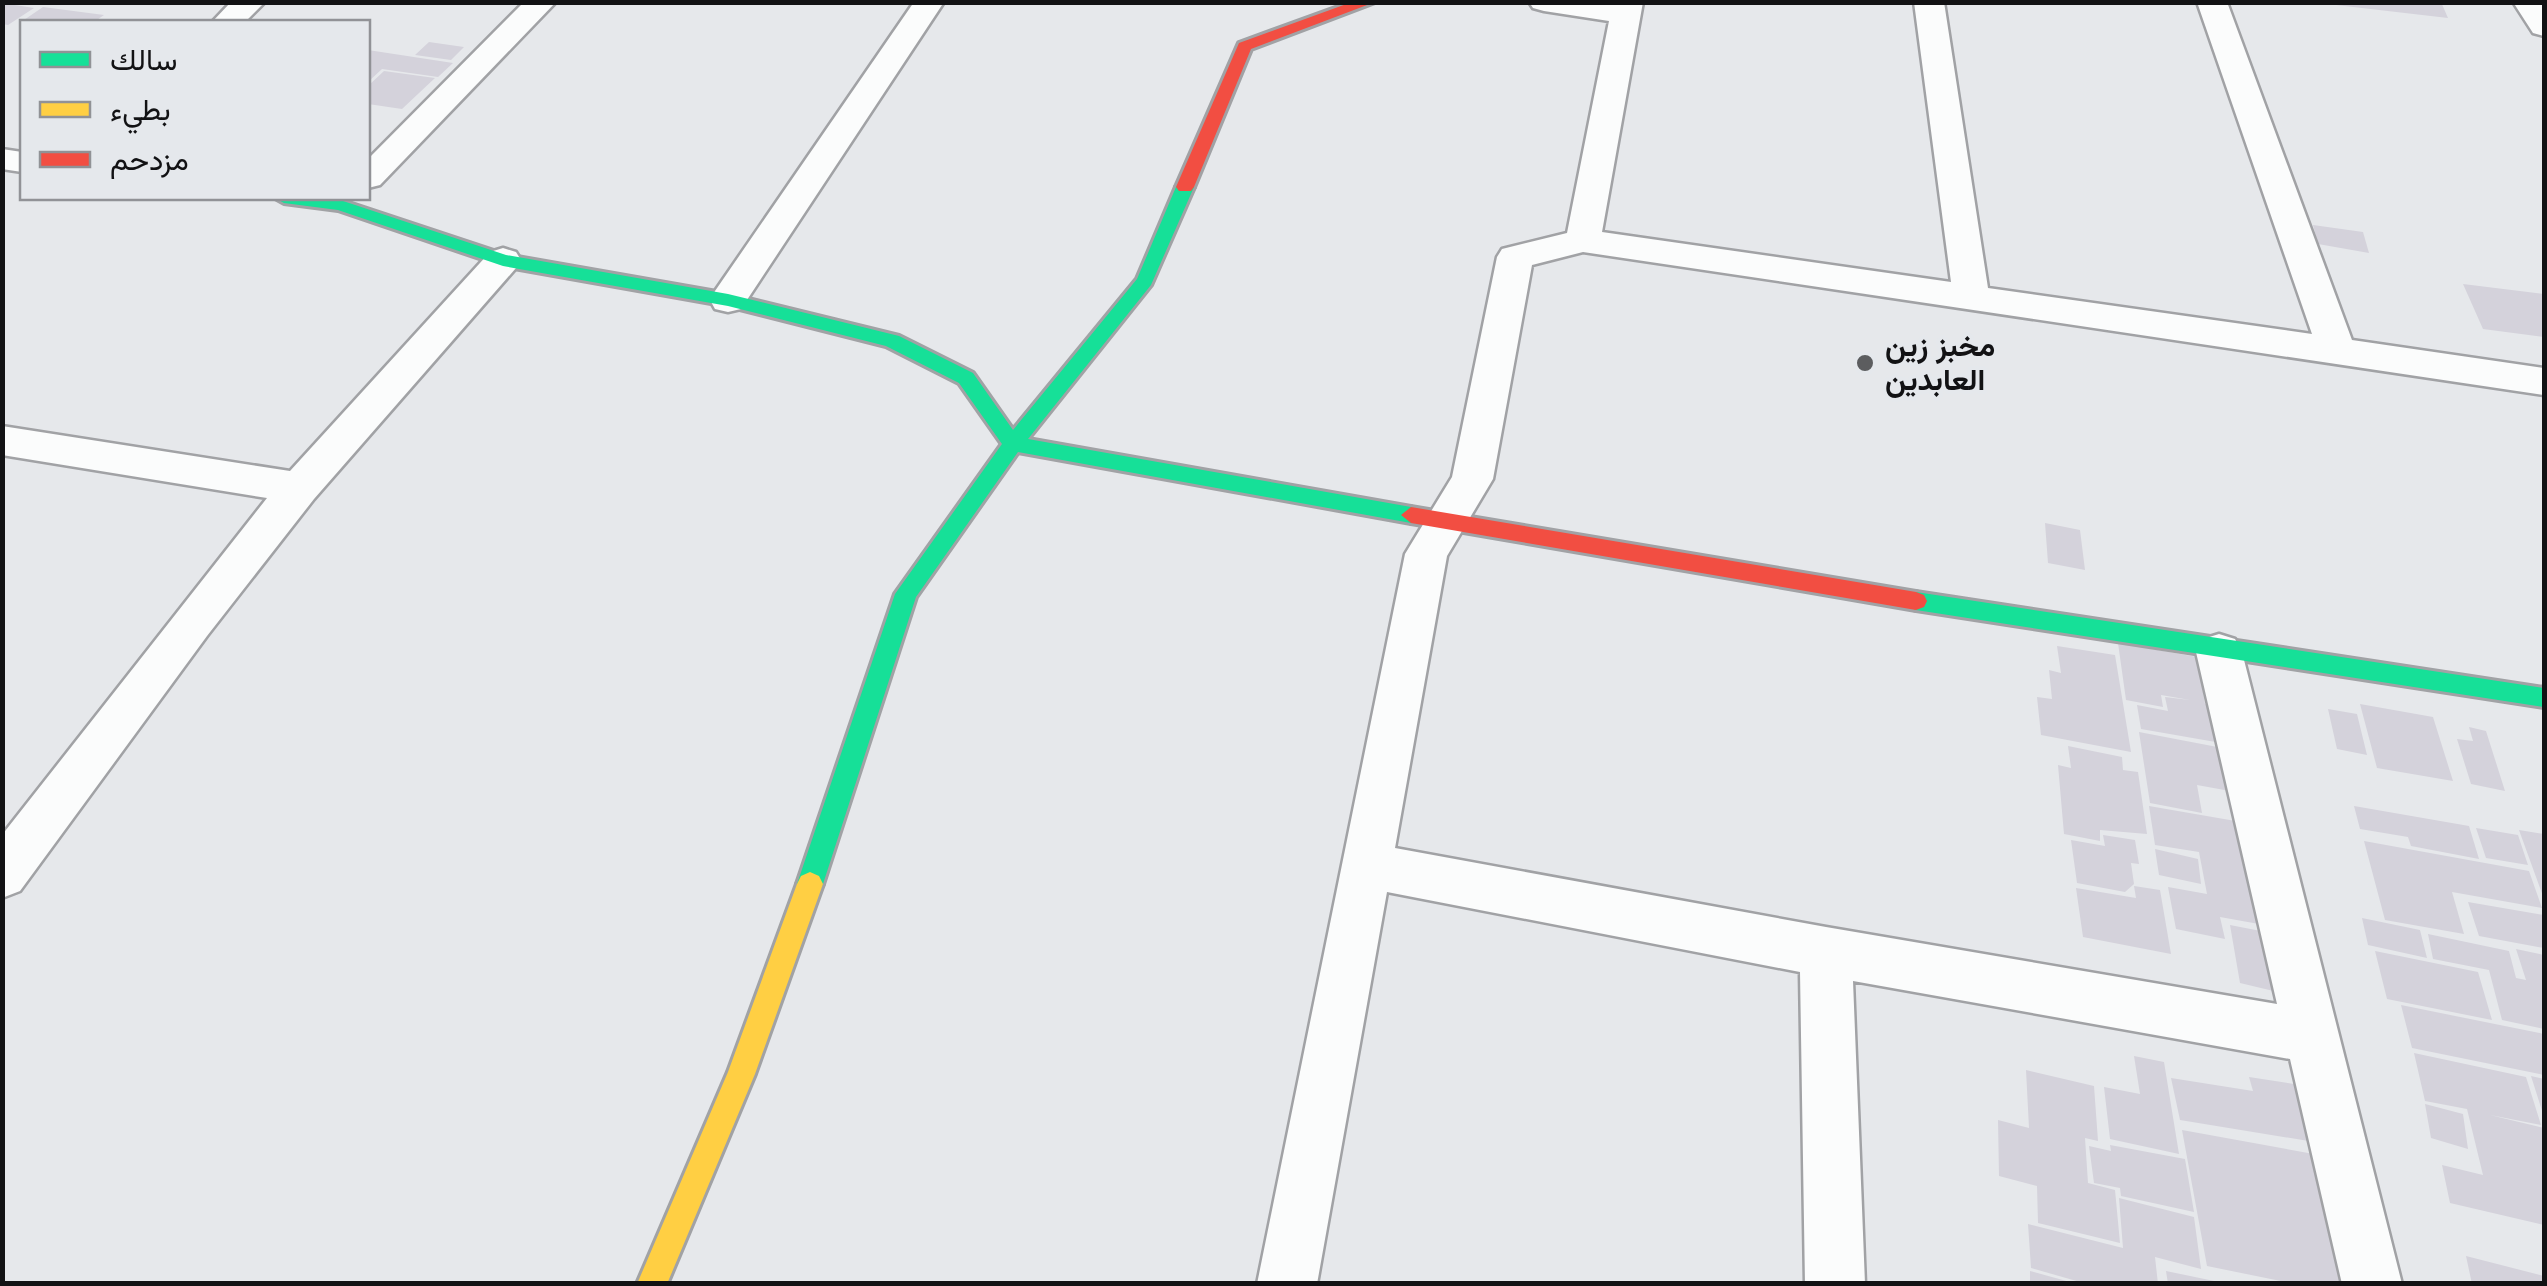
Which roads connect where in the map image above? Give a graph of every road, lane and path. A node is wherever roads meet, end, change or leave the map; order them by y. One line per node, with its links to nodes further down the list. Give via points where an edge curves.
1 (250, 2): 10 (street)
2 (541, 2): 12 (street)
3 (930, 2): 18 (street)
4 (1368, 2): 22 (street, via 1244,46 1144,281)
5 (1544, 2): 9 (street)
6 (1929, 2): 17 (street)
7 (2212, 2): 19 (street)
8 (2528, 2): 11 (street)
9 (1626, 8): 15 (street)
10 (229, 20)
11 (2544, 27)
12 (384, 143): 13 (street)
13 (370, 174)
14 (344, 201): 16 (street)
15 (1583, 241): 17 (street); 24 (street, via 1515,257 1472,479)
16 (503, 260): 18 (street); 23 (street)
17 (1971, 298): 19 (street)
18 (728, 300): 22 (street, via 892,341 966,378)
19 (2338, 350): 20 (street)
20 (2544, 380)
21 (2, 440): 23 (street)
22 (1013, 444): 24 (street); 31 (street, via 906,594 748,1056)
23 (299, 488): 28 (street)
24 (1444, 523): 25 (street); 27 (street, via 1426,554)
25 (2219, 652): 26 (street); 30 (street)
26 (2544, 698)
27 (1369, 866): 29 (street); 32 (street)
28 (2, 876)
29 (1826, 952): 30 (street); 33 (street)
30 (2311, 1036): 34 (street)
31 (652, 1284)
32 (1287, 1284)
33 (1835, 1284)
34 (2372, 1284)

